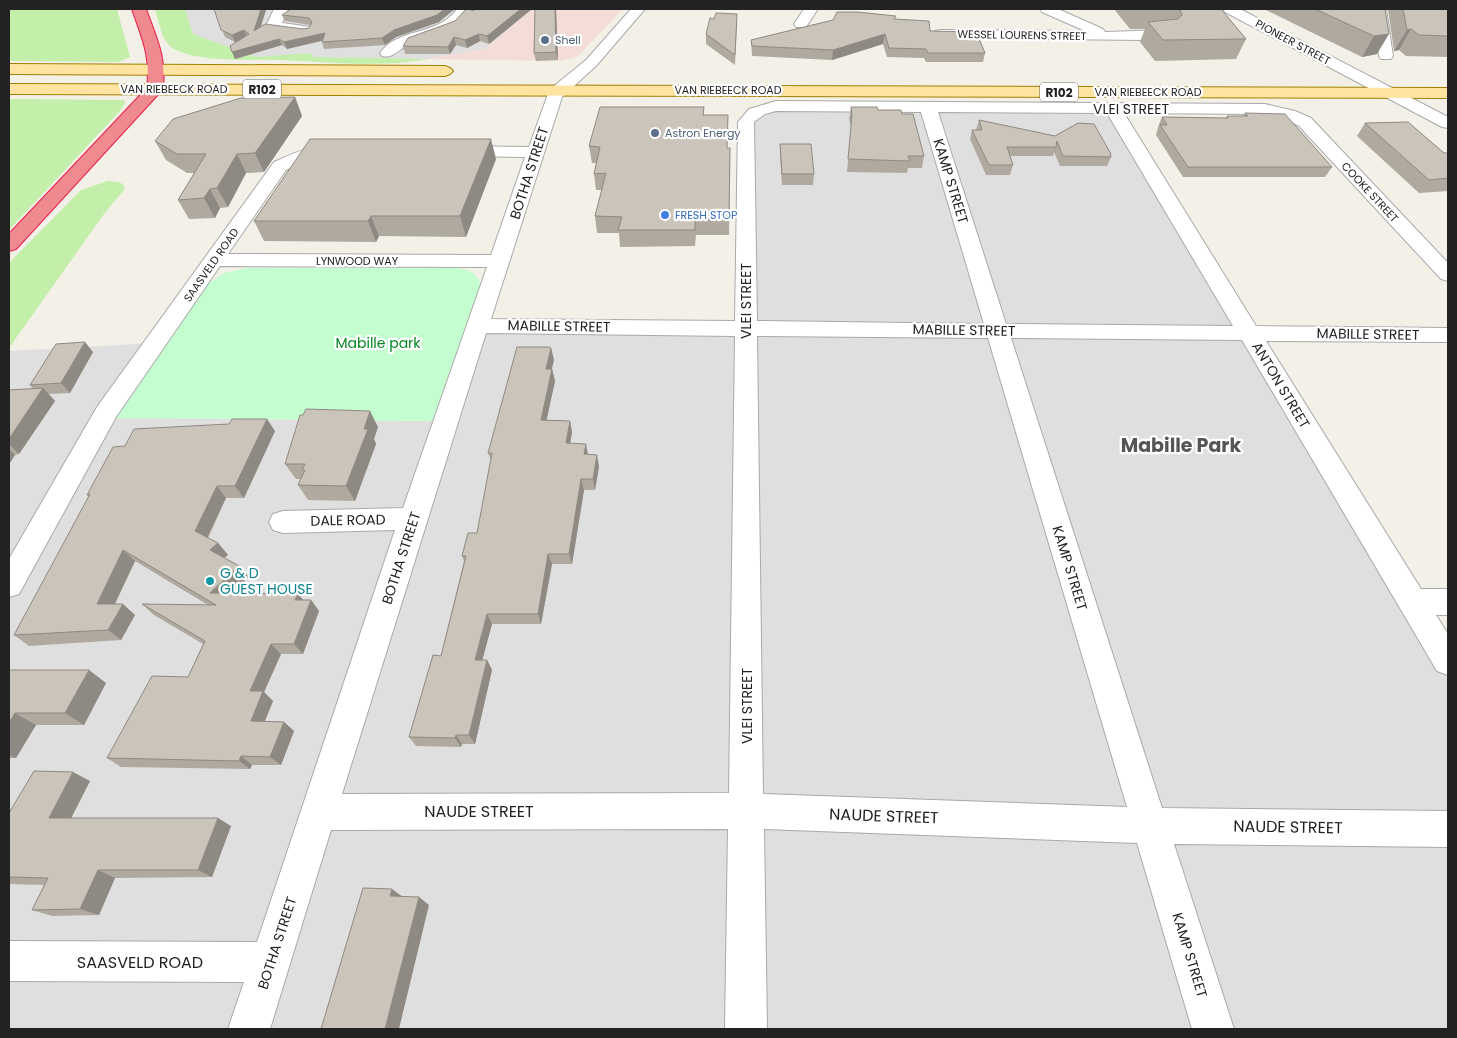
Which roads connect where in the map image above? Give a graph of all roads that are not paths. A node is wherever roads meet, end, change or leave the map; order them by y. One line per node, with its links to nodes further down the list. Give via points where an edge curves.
1 (139, 9): 17 (highway)
2 (281, 9): 10 (street, via 266,28)
3 (464, 9): 14 (street, via 444,26 395,45)
4 (638, 9): 24 (street, via 591,64)
5 (811, 9): 9 (street)
6 (1047, 9): 13 (street, WESSEL LOURENS STREET)
7 (1230, 9): 21 (street, PIONEER STREET)
8 (1379, 9): 15 (street)
9 (801, 24)
10 (306, 30)
11 (940, 34): 13 (street, WESSEL LOURENS STREET)
12 (1166, 34): 13 (street, WESSEL LOURENS STREET)
13 (1103, 36)
14 (387, 54)
15 (1386, 56)
16 (9, 69): 17 (main road, VAN RIEBEECK ROAD / R102)
17 (157, 69): 18 (main road, VAN RIEBEECK ROAD / R102); 26 (highway)
18 (461, 71)
19 (599, 72): 24 (main road, VAN RIEBEECK ROAD / R102)
20 (1327, 75): 21 (main road)
21 (1356, 75): 22 (main road); 27 (street, PIONEER STREET)
22 (1386, 75)
23 (1175, 77): 27 (main road, via 1257,83 1343,84)
24 (567, 78): 26 (main road, VAN RIEBEECK ROAD / R102); 27 (main road, VAN RIEBEECK ROAD / R102); 35 (street, BOTHA STREET, via 554,97)
25 (9, 88): 26 (main road, VAN RIEBEECK ROAD / R102)
26 (154, 89): 36 (highway)
27 (1390, 93): 28 (main road, VAN RIEBEECK ROAD / R102); 32 (street, PIONEER STREET)
28 (1448, 93)
29 (928, 107): 30 (street, VLEI STREET); 41 (street, VLEI STREET, via 776,106 750,115 746,122); 42 (street, KAMP STREET)
30 (1113, 108): 31 (street, VLEI STREET, via 1265,109); 43 (street, ANTON STREET)
31 (1289, 114): 39 (street, COOKE STREET, via 1305,122)
32 (1448, 123)
33 (354, 151): 37 (street, SAASVELD ROAD, via 316,152 296,157 280,166)
34 (440, 151): 35 (street)
35 (535, 152): 38 (street, BOTHA STREET)
36 (9, 246)
37 (214, 260): 38 (street, LYNWOOD WAY); 47 (street, SAASVELD ROAD, via 106,412)
38 (500, 261): 40 (street, BOTHA STREET)
39 (1448, 275)
40 (479, 326): 41 (street, MABILLE STREET); 45 (street, BOTHA STREET)
41 (746, 328): 42 (street, MABILLE STREET); 51 (street, VLEI STREET)
42 (997, 331): 43 (street, MABILLE STREET); 53 (street, KAMP STREET)
43 (1249, 333): 44 (street, MABILLE STREET); 48 (street, ANTON STREET)
44 (1448, 335)
45 (413, 519): 46 (street, DALE ROAD); 52 (street, BOTHA STREET)
46 (283, 522)
47 (9, 585)
48 (1412, 602): 49 (street); 50 (street, ANTON STREET)
49 (1448, 602)
50 (1448, 661)
51 (747, 811): 52 (street, NAUDE STREET); 53 (street, NAUDE STREET); 58 (street, VLEI STREET)
52 (319, 812): 56 (street, BOTHA STREET)
53 (1150, 826): 54 (street, NAUDE STREET); 59 (street, KAMP STREET)
54 (1448, 829)
55 (9, 961): 56 (street, SAASVELD ROAD)
56 (271, 962): 57 (street, BOTHA STREET)
57 (249, 1029)
58 (746, 1029)
59 (1213, 1029)

